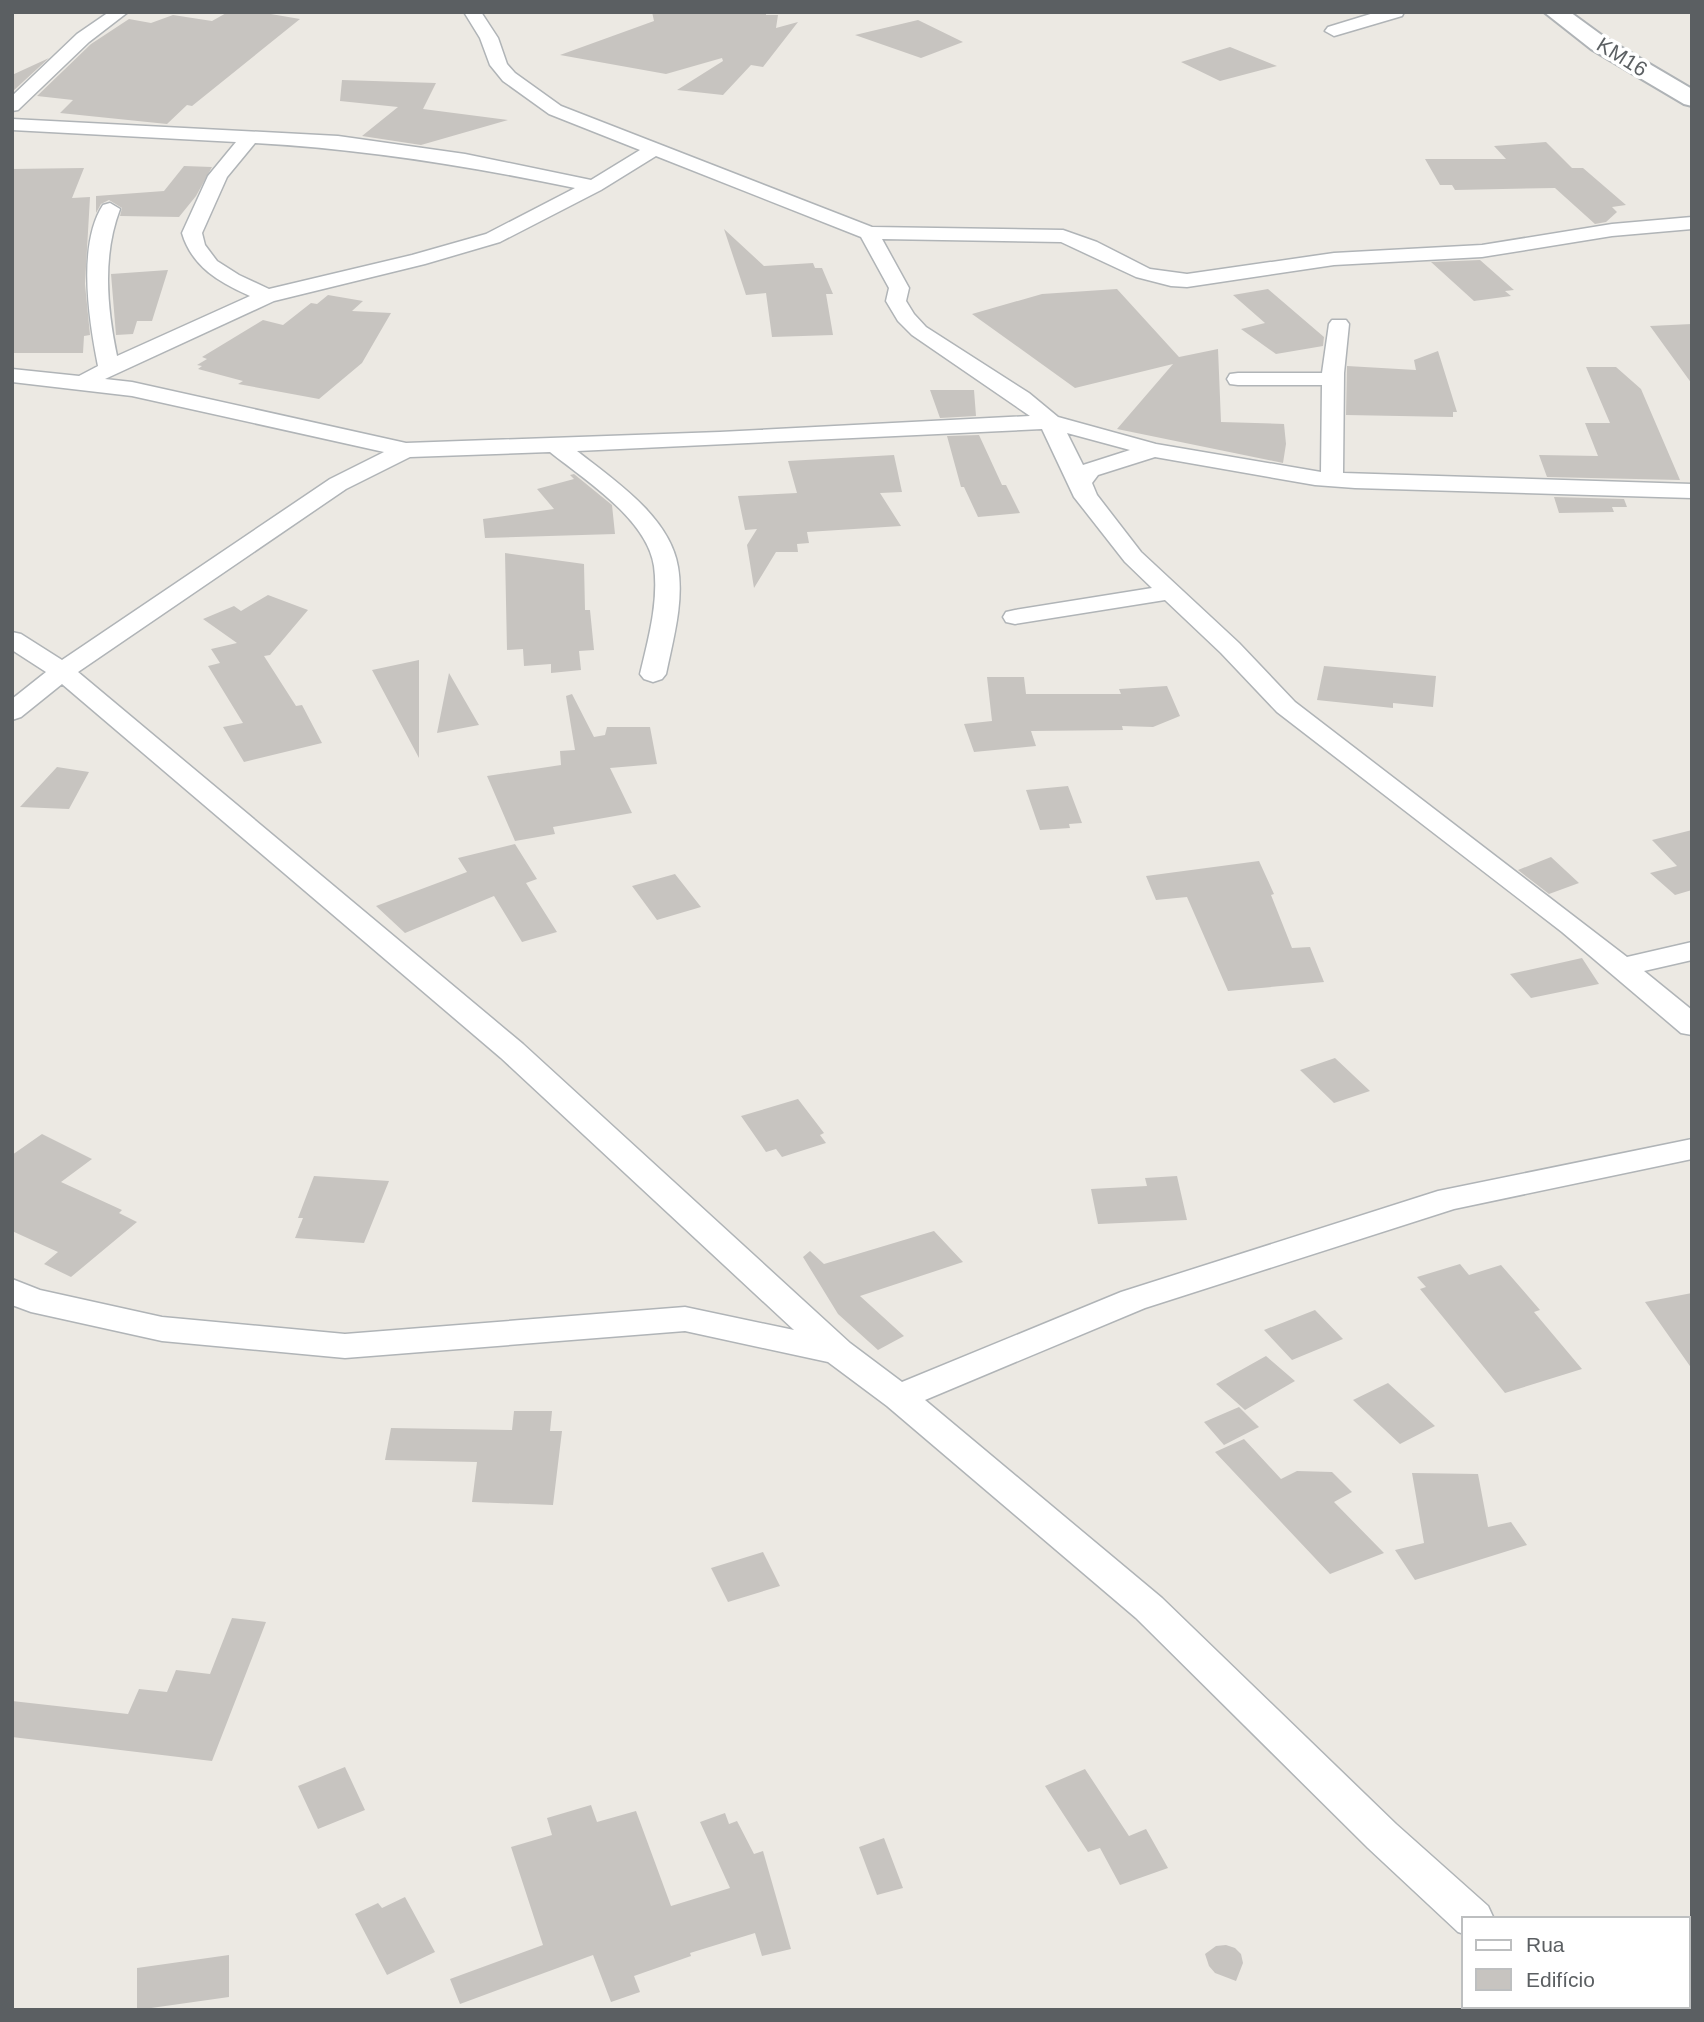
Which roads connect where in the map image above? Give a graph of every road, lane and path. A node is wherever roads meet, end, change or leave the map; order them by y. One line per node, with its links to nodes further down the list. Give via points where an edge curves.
1 (120, 12): 7 (street, via 83,38)
2 (472, 12): 10 (street, via 499,65 539,102)
3 (1396, 12): 5 (street)
4 (1555, 12): 6 (street, KM16)
5 (1334, 31)
6 (1692, 99)
7 (12, 106)
8 (12, 124): 9 (street)
9 (251, 136): 11 (street, via 389,148); 15 (street, via 218,176 192,233 202,258 219,272)
10 (654, 149): 11 (street); 14 (street)
11 (594, 187): 15 (street, via 493,238)
12 (110, 209): 17 (street, via 98,250)
13 (1692, 223): 14 (street, via 1609,229 1428,257 1335,258 1182,280 1152,275 1063,236)
14 (869, 233): 22 (street, via 899,288 896,301 912,324)
15 (267, 296): 17 (street)
16 (1339, 324): 20 (street)
17 (109, 368): 21 (street)
18 (12, 374): 21 (street)
19 (1238, 379): 20 (street)
20 (1333, 379): 26 (street)
21 (87, 381): 24 (street)
22 (1050, 422): 23 (street); 25 (street); 27 (street)
23 (556, 445): 24 (street); 33 (street, via 637,513 667,565)
24 (406, 450): 32 (street, via 338,484)
25 (1154, 450): 26 (street); 27 (street, via 1090,470)
26 (1332, 480): 28 (street)
27 (1080, 482): 29 (street, via 1133,557)
28 (1692, 491)
29 (1170, 592): 30 (street); 36 (street, via 1286,707)
30 (1015, 617)
31 (12, 639): 32 (street)
32 (62, 671): 34 (street); 40 (street, via 512,1051)
33 (653, 674)
34 (12, 712)
35 (1692, 951): 36 (street)
36 (1621, 967): 37 (street)
37 (1692, 1026)
38 (1692, 1149): 41 (street, via 1449,1199 1133,1300)
39 (12, 1290): 40 (street, via 31,1300 162,1329 345,1346 685,1320)
40 (838, 1352): 41 (street)
41 (898, 1397): 42 (street, via 1149,1608)
42 (1471, 1917)

